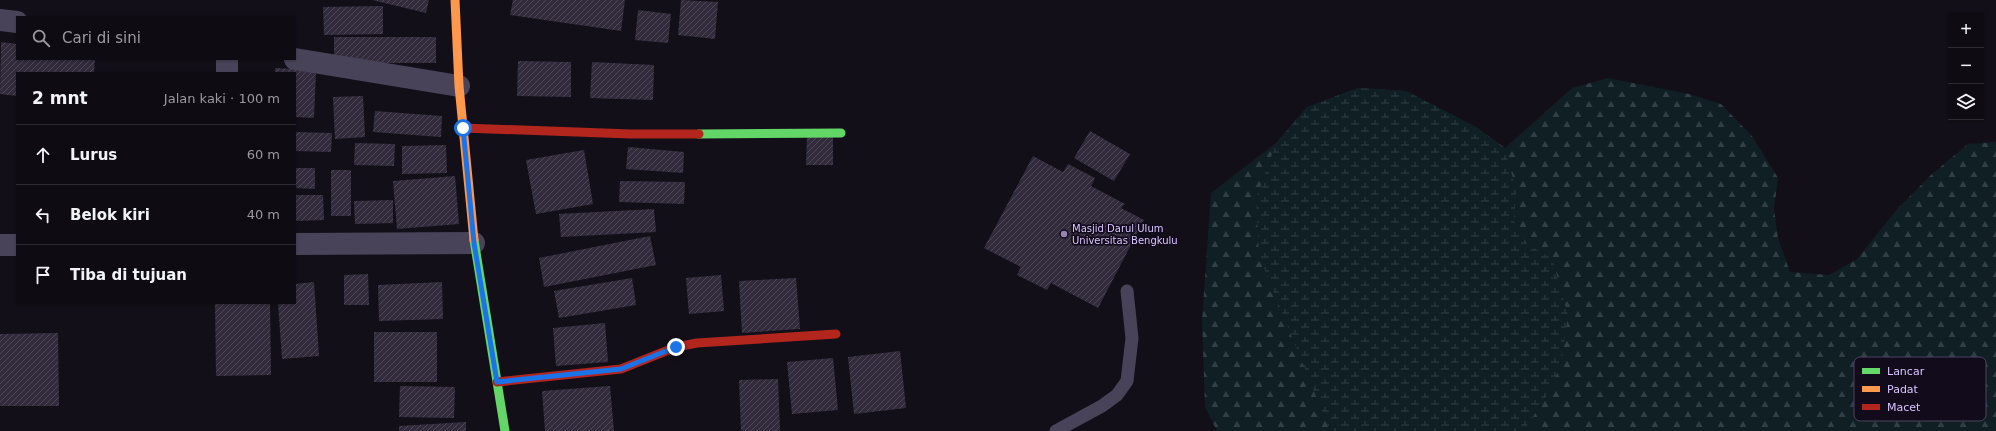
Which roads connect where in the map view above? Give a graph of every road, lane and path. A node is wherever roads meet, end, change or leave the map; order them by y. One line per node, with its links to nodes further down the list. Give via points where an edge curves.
1 (455, 0): 7 (street)
2 (0, 20): 3 (street)
3 (16, 22)
4 (296, 59): 7 (street)
5 (227, 60): 6 (street)
6 (227, 72)
7 (460, 86): 8 (street)
8 (463, 128): 9 (street, via 631,134); 10 (street)
9 (841, 133)
10 (474, 243): 11 (street); 16 (street)
11 (296, 244)
12 (0, 245): 13 (street)
13 (16, 245)
14 (1127, 291): 18 (lane, via 1132,338 1127,381 1116,395 1102,406)
15 (836, 334): 16 (street, via 696,343 676,347 621,369)
16 (497, 382): 17 (street)
17 (505, 431)
18 (1056, 431)

